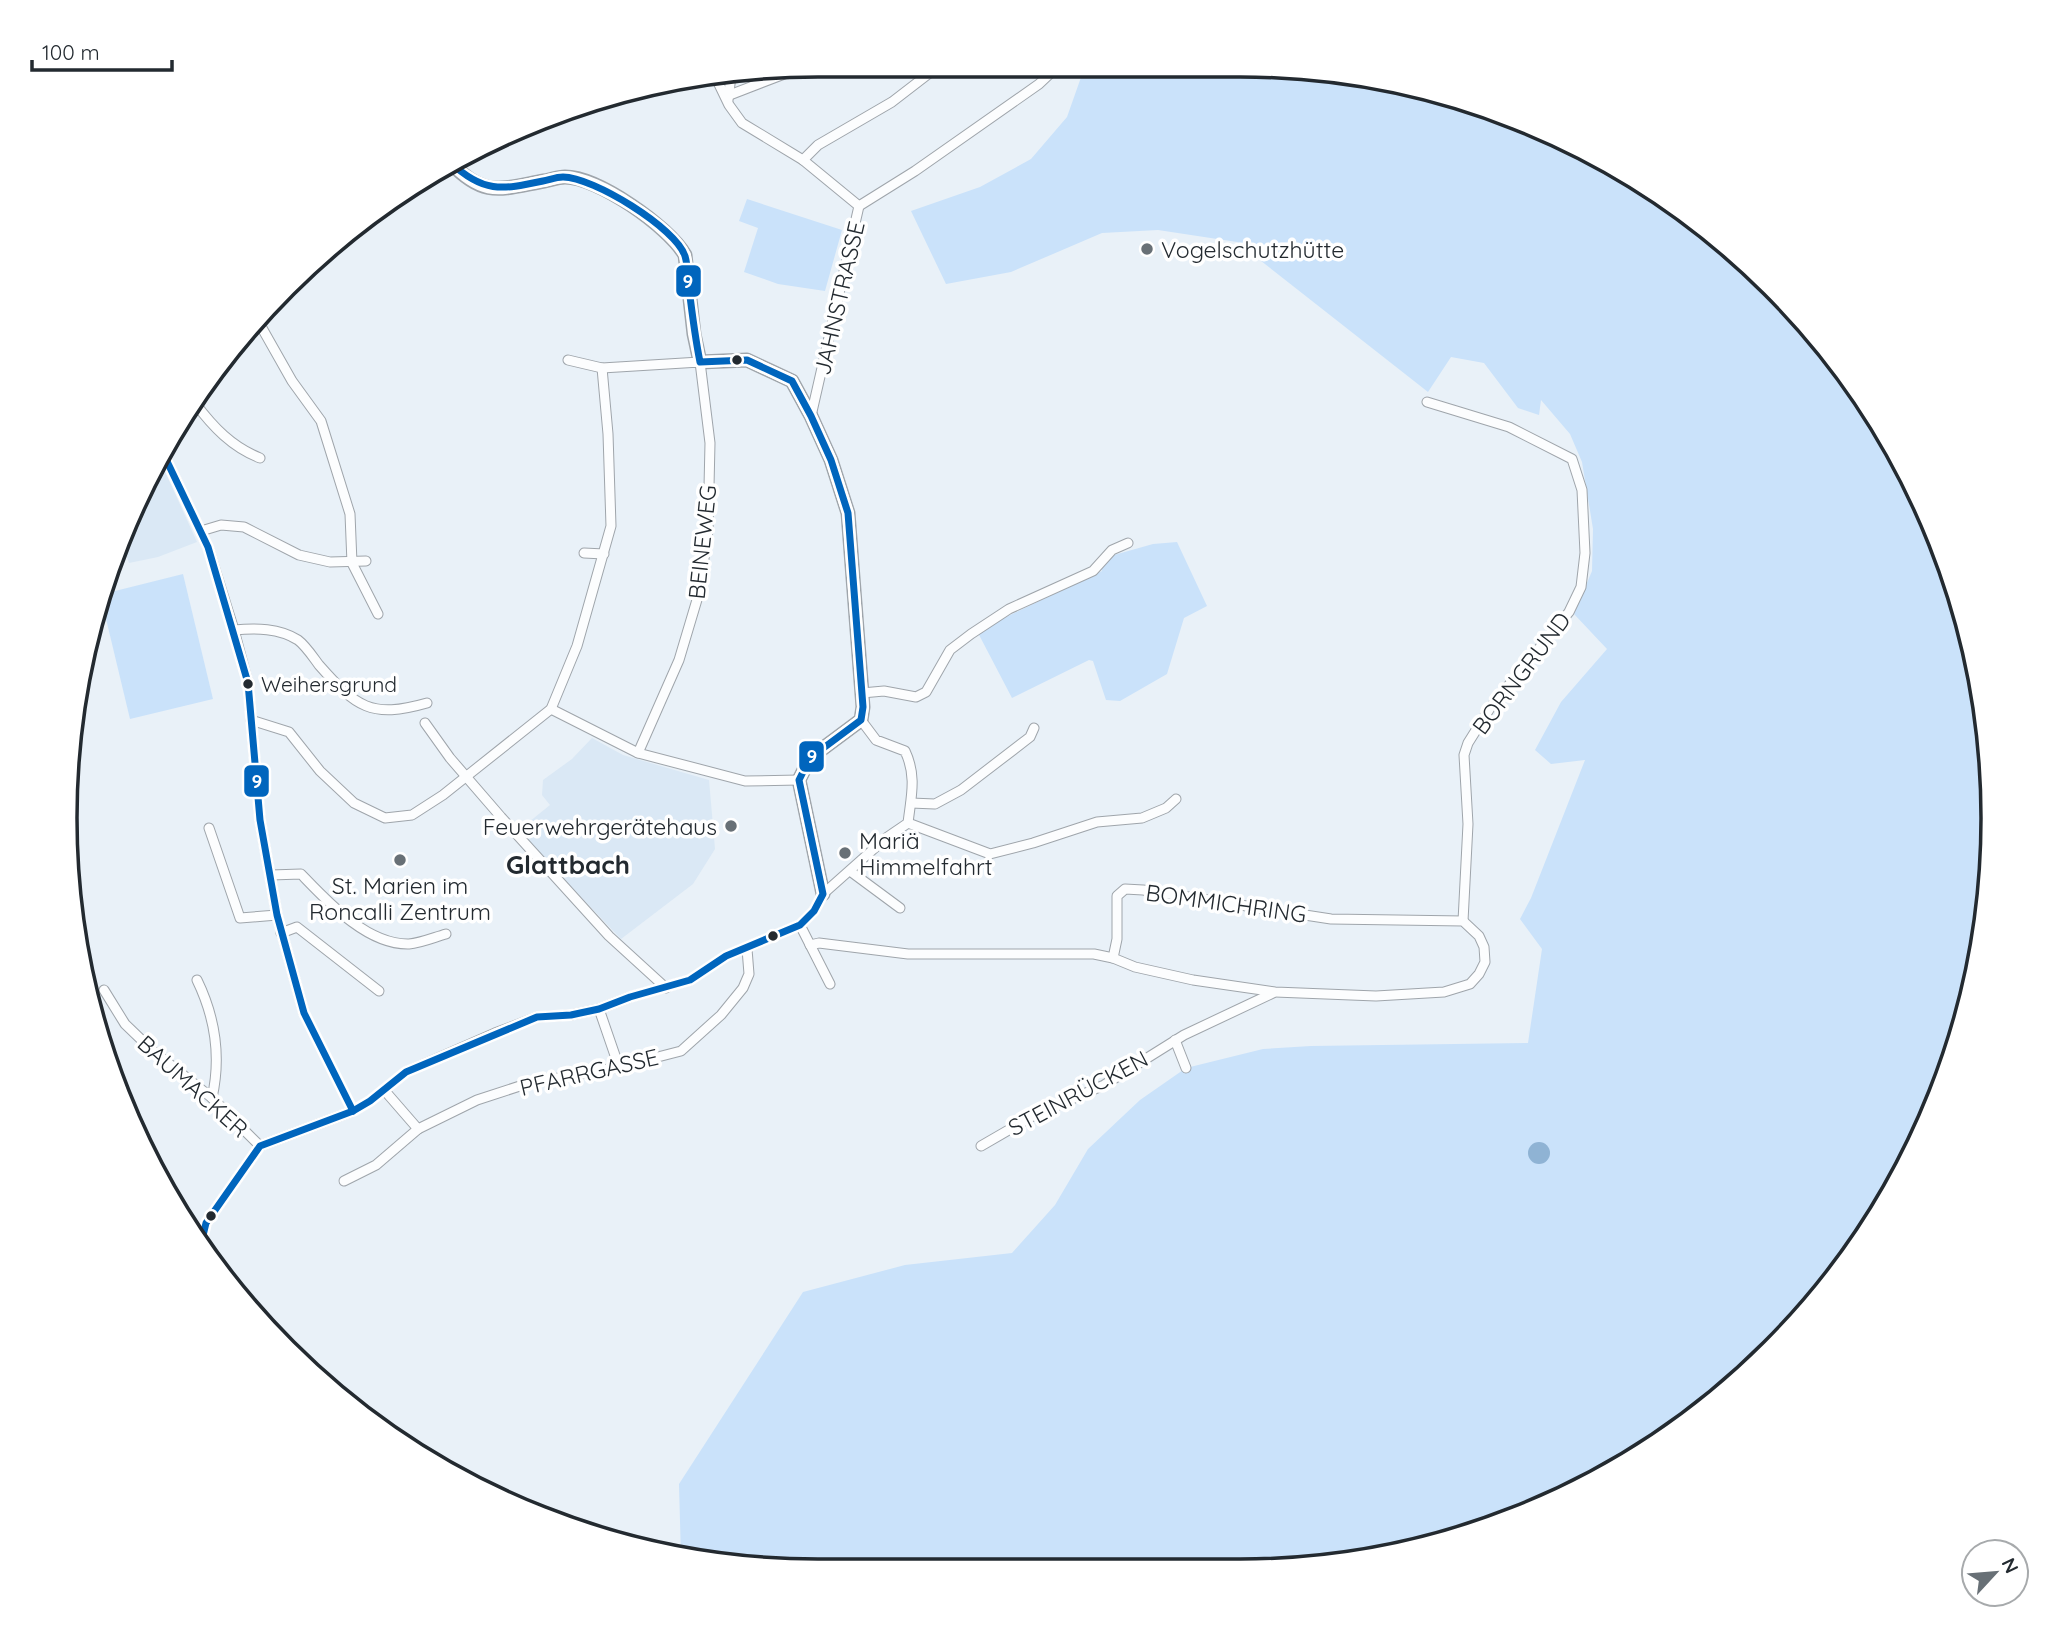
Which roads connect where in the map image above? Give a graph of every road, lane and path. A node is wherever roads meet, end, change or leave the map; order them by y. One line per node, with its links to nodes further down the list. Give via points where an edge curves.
1 (924, 77): 7 (street, via 892,102 818,145)
2 (1047, 77): 9 (street)
3 (777, 79): 6 (street)
4 (730, 82): 6 (street)
5 (719, 83): 6 (street, JAHNSTRASSE)
6 (728, 101): 7 (street, JAHNSTRASSE, via 743,122)
7 (803, 160): 9 (street, JAHNSTRASSE)
8 (458, 170): 12 (street, via 467,180 493,189 565,177 599,185 648,217 685,255)
9 (859, 206): 16 (street, JAHNSTRASSE)
10 (262, 328): 24 (street, via 321,421 350,513)
11 (568, 360): 13 (street)
12 (700, 362): 13 (street); 16 (street, via 747,360 792,382); 34 (street, BEINEWEG, via 710,443 708,531 699,593 679,660)
13 (602, 368): 22 (street, via 611,526)
14 (1426, 402): 46 (street, BORNGRUND, via 1509,427 1572,459 1582,490 1585,553 1581,587 1569,611 1490,708 1464,755 1468,824)
15 (200, 410): 17 (street, via 229,441)
16 (811, 416): 27 (street, via 848,513)
17 (260, 458)
18 (166, 465): 19 (street)
19 (201, 531): 24 (street, via 221,524 244,527 299,555); 26 (street)
20 (1128, 543): 27 (street, via 1112,550 1093,571 1009,609 971,634 950,650 926,692 916,697 884,691)
21 (584, 553): 22 (street)
22 (604, 554): 29 (street, via 577,646)
23 (366, 561): 24 (street)
24 (352, 563): 25 (street)
25 (378, 614)
26 (234, 629): 28 (street, via 262,628 298,640 341,690 364,706 389,711); 30 (street, via 248,683)
27 (862, 693): 31 (street)
28 (427, 703)
29 (551, 709): 34 (street); 35 (street)
30 (251, 720): 35 (street, via 289,732 354,803 384,818 412,815); 42 (street, via 260,820)
31 (861, 720): 36 (street, via 810,758); 38 (street, via 876,740 905,751 912,766)
32 (425, 723): 35 (street)
33 (1034, 728): 38 (street, via 1030,737 961,790 935,804)
34 (638, 753): 36 (street, via 745,781)
35 (465, 776): 55 (street, via 609,936)
36 (799, 780): 43 (street)
37 (1176, 799): 39 (street, via 1142,818 1097,822 990,854)
38 (911, 803): 39 (street)
39 (908, 823): 41 (street)
40 (209, 828): 45 (street, via 240,918)
41 (850, 871): 43 (street); 44 (street)
42 (271, 875): 45 (street); 49 (street, via 301,874 337,910 379,939 409,944)
43 (823, 894): 47 (street)
44 (900, 908)
45 (277, 915): 48 (street)
46 (1463, 921): 52 (street, BOMMICHRING, via 1331,919 1125,889 1117,896); 58 (street, via 1479,936 1485,962 1470,984 1444,992 1376,996)
47 (800, 925): 50 (street); 51 (street)
48 (281, 933): 57 (street, via 298,927); 65 (street, via 304,1013)
49 (446, 934)
50 (810, 945): 52 (street, via 908,954 1094,954); 54 (street)
51 (747, 949): 55 (street); 61 (street, PFARRGASSE, via 749,974 721,1015 681,1051)
52 (1113, 958): 58 (street, via 1193,980)
53 (197, 980): 64 (street, via 214,1030 217,1076)
54 (830, 984)
55 (666, 988): 59 (street)
56 (104, 990): 64 (street, BAUMACKER, via 125,1024)
57 (379, 990)
58 (1275, 992): 60 (street, STEINRÜCKEN)
59 (599, 1009): 61 (street); 63 (street, via 537,1017 516,1025 429,1060)
60 (1175, 1040): 62 (street, STEINRÜCKEN); 68 (street, STEINRÜCKEN, via 1104,1085 1031,1117)
61 (619, 1067): 66 (street, PFARRGASSE, via 526,1084 477,1100)
62 (1186, 1068)
63 (385, 1091): 65 (street); 66 (street)
64 (212, 1098): 67 (street, BAUMACKER)
65 (353, 1111): 67 (street)
66 (418, 1129): 69 (street, PFARRGASSE, via 376,1165)
67 (260, 1146): 70 (street)
68 (981, 1146)
69 (344, 1181)
70 (204, 1232)

